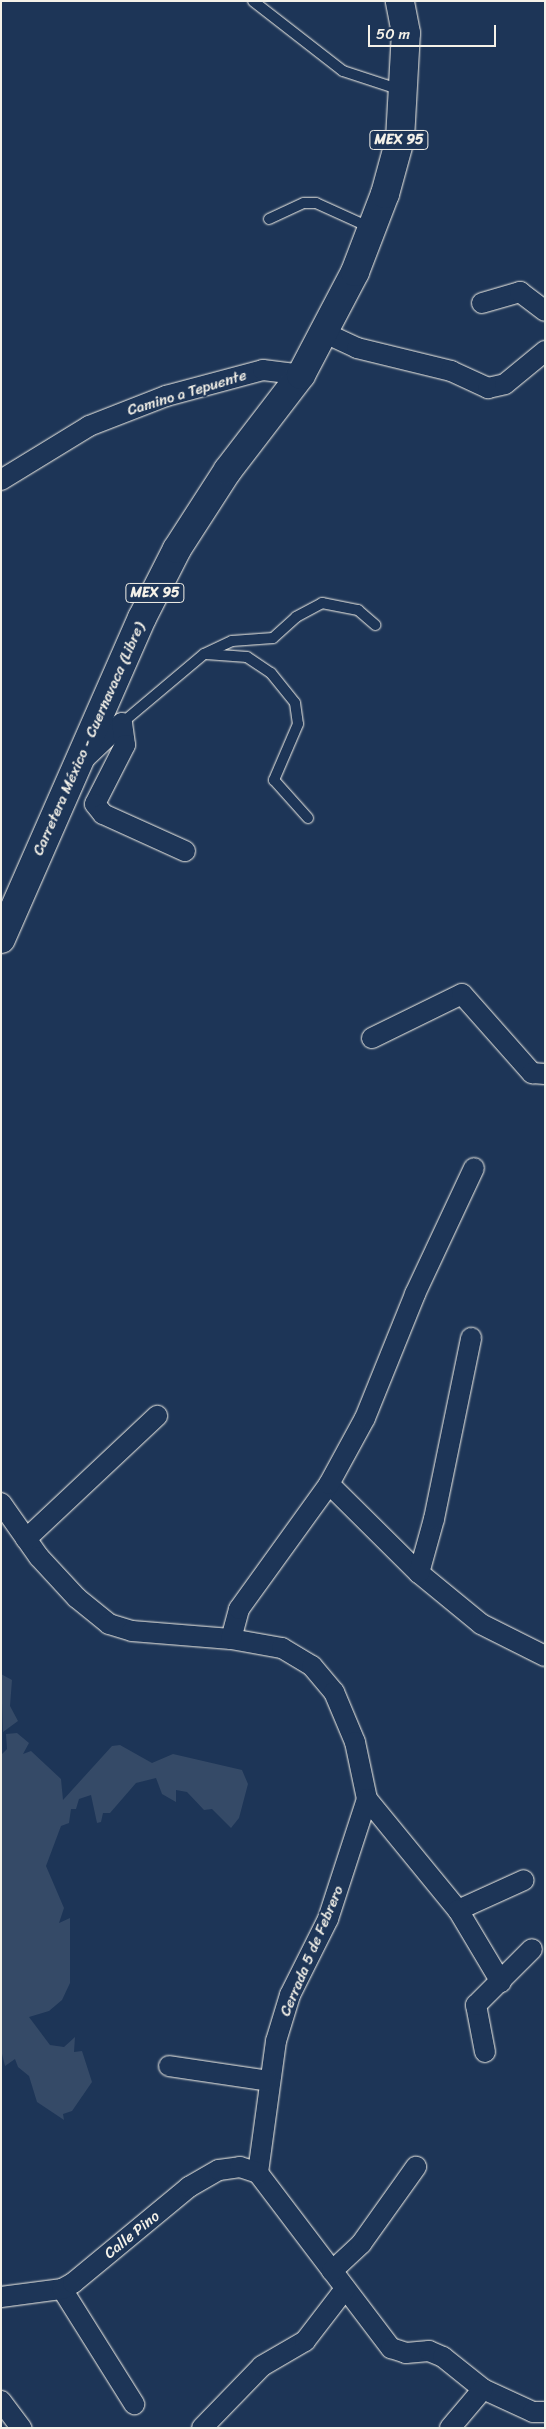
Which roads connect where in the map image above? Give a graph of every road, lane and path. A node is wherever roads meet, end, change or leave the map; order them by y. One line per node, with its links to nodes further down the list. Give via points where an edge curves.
1 (253, 1): 3 (lane, via 343,71)
2 (400, 1): 3 (main road, Carretera México - Cuernavaca (Libre) / MEX 95, via 406,33)
3 (404, 91): 5 (main road, Carretera México - Cuernavaca (Libre) / MEX 95, via 396,156)
4 (269, 220): 5 (lane, via 304,203 316,203)
5 (371, 228): 8 (main road, Carretera México - Cuernavaca (Libre) / MEX 95)
6 (482, 303): 7 (street, via 520,292)
7 (545, 311)
8 (325, 333): 9 (street, via 357,348 451,371 488,388 504,384); 10 (main road, Carretera México - Cuernavaca (Libre) / MEX 95)
9 (545, 351)
10 (300, 375): 11 (street, Camino a Tepuente, via 263,370 166,396 88,426); 15 (main road, Carretera México - Cuernavaca (Libre) / MEX 95, via 228,470 177,549)
11 (1, 480)
12 (375, 625): 13 (lane, via 358,610 322,603 296,617 272,638 232,641)
13 (204, 654): 14 (lane); 16 (lane, via 247,657 270,673 295,703 298,724 274,780)
14 (122, 723): 15 (street); 17 (street, via 125,744 95,804 103,814)
15 (75, 768): 18 (main road, Carretera México - Cuernavaca (Libre) / MEX 95)
16 (308, 818)
17 (185, 851)
18 (1, 939)
19 (372, 1038): 20 (street, via 462,994 532,1073)
20 (545, 1074)
21 (474, 1168): 24 (street, via 364,1418)
22 (470, 1338): 27 (street, via 434,1519)
23 (157, 1416): 26 (street)
24 (329, 1484): 27 (street); 28 (street, via 239,1609)
25 (1, 1503): 26 (street, Cerrada 5 de Febrero)
26 (26, 1539): 28 (street, Cerrada 5 de Febrero, via 77,1598 109,1624 132,1631)
27 (419, 1573): 29 (street, via 481,1624)
28 (231, 1639): 30 (street, Cerrada 5 de Febrero, via 282,1648 318,1672 334,1692 355,1742)
29 (545, 1656)
30 (367, 1799): 32 (street); 37 (street, Cerrada 5 de Febrero, via 328,1919 290,1995)
31 (524, 1880): 32 (street)
32 (458, 1910): 34 (street)
33 (532, 1949): 34 (street)
34 (501, 1982): 35 (street, via 474,2010)
35 (485, 2052)
36 (169, 2066): 37 (street)
37 (269, 2081): 39 (street, Cerrada 5 de Febrero)
38 (416, 2167): 40 (street, via 361,2244)
39 (258, 2173): 40 (street); 41 (street, Calle Pino, via 240,2167 219,2170 189,2187)
40 (332, 2271): 42 (street)
41 (62, 2288): 43 (street); 46 (street)
42 (345, 2289): 44 (street, via 391,2348 406,2353 429,2351 444,2357); 49 (street, via 305,2341 262,2366)
43 (1, 2297)
44 (483, 2389): 47 (street, via 533,2412); 50 (street)
45 (1, 2400): 48 (street)
46 (134, 2404)
47 (545, 2412)
48 (21, 2428)
49 (202, 2428)
50 (450, 2428)

